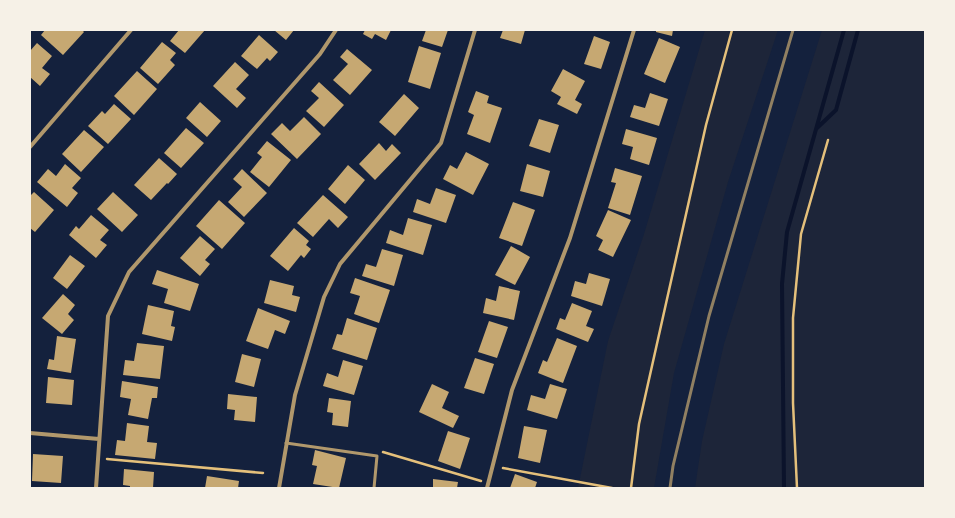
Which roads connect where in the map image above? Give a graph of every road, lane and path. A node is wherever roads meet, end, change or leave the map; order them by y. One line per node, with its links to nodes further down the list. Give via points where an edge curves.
1 (131, 30): 7 (street)
2 (336, 30): 9 (street, via 320,54 129,272 108,316)
3 (475, 30): 10 (street, via 441,143 340,264 324,297 295,395)
4 (634, 30): 19 (street, via 570,238 512,390)
5 (732, 30): 21 (path, via 706,125 639,424)
6 (828, 140): 22 (path, via 801,234 793,318)
7 (30, 147)
8 (30, 433): 9 (street)
9 (99, 439): 16 (street)
10 (286, 443): 17 (street); 18 (lane, via 377,456)
11 (383, 452): 15 (path)
12 (107, 459): 14 (path)
13 (503, 468): 20 (path)
14 (263, 473)
15 (480, 481)
16 (96, 488)
17 (279, 488)
18 (374, 488)
19 (487, 488)
20 (612, 488)
21 (632, 488)
22 (797, 488)

